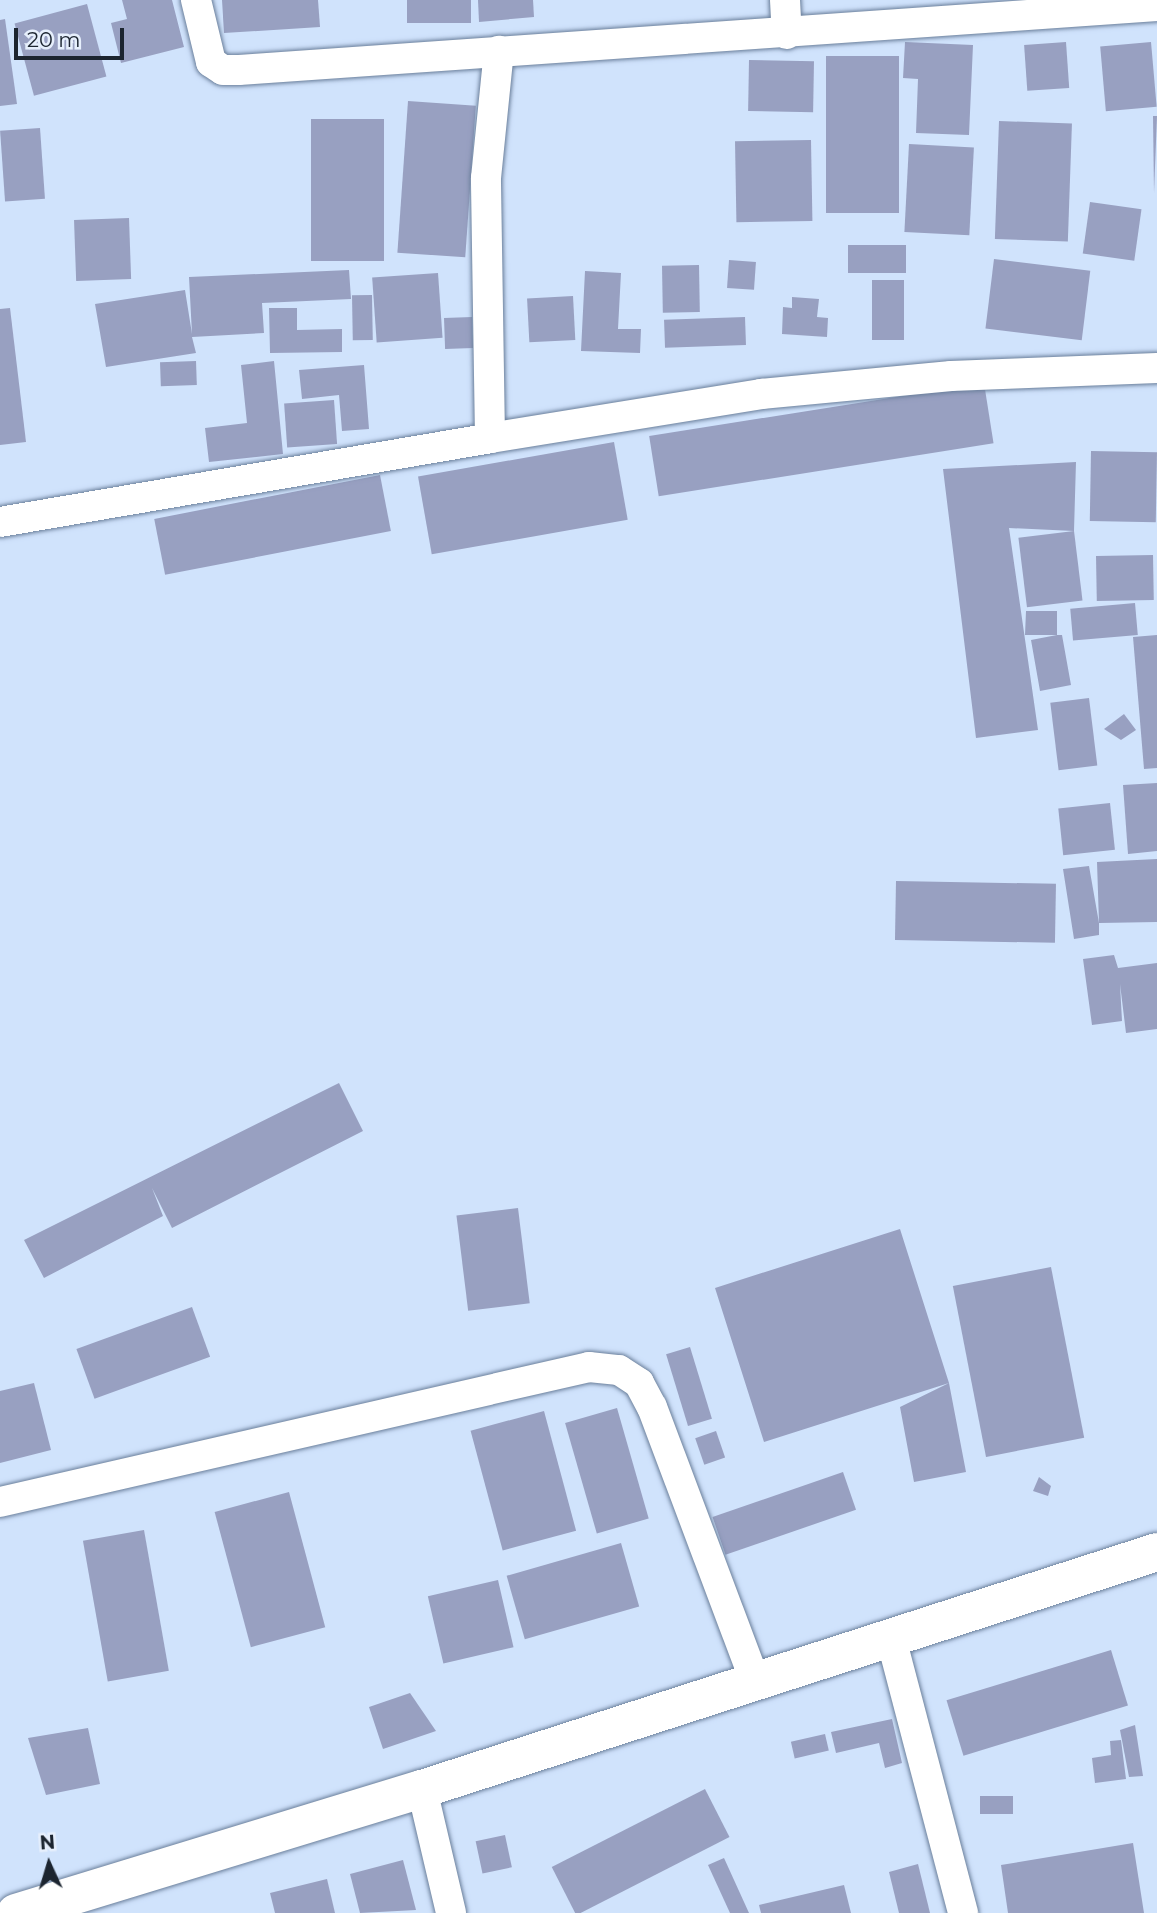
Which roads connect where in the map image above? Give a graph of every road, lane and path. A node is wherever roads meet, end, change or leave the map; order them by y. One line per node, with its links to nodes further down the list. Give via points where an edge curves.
1 (196, 0): 5 (street, via 211,62 223,70)
2 (785, 0): 4 (street)
3 (1157, 6): 4 (street)
4 (787, 34): 5 (street)
5 (499, 51): 7 (street, via 486,178)
6 (1157, 368): 7 (street, via 951,376 761,394)
7 (490, 438): 8 (street)
8 (0, 522)
9 (0, 1502): 12 (street, via 589,1367 620,1370 639,1383 652,1407)
10 (1157, 1552): 11 (street)
11 (891, 1638): 12 (street); 17 (street)
12 (756, 1683): 13 (street)
13 (422, 1790): 14 (street); 16 (street)
14 (59, 1908): 15 (street)
15 (16, 1913)
16 (451, 1913)
17 (963, 1913)

